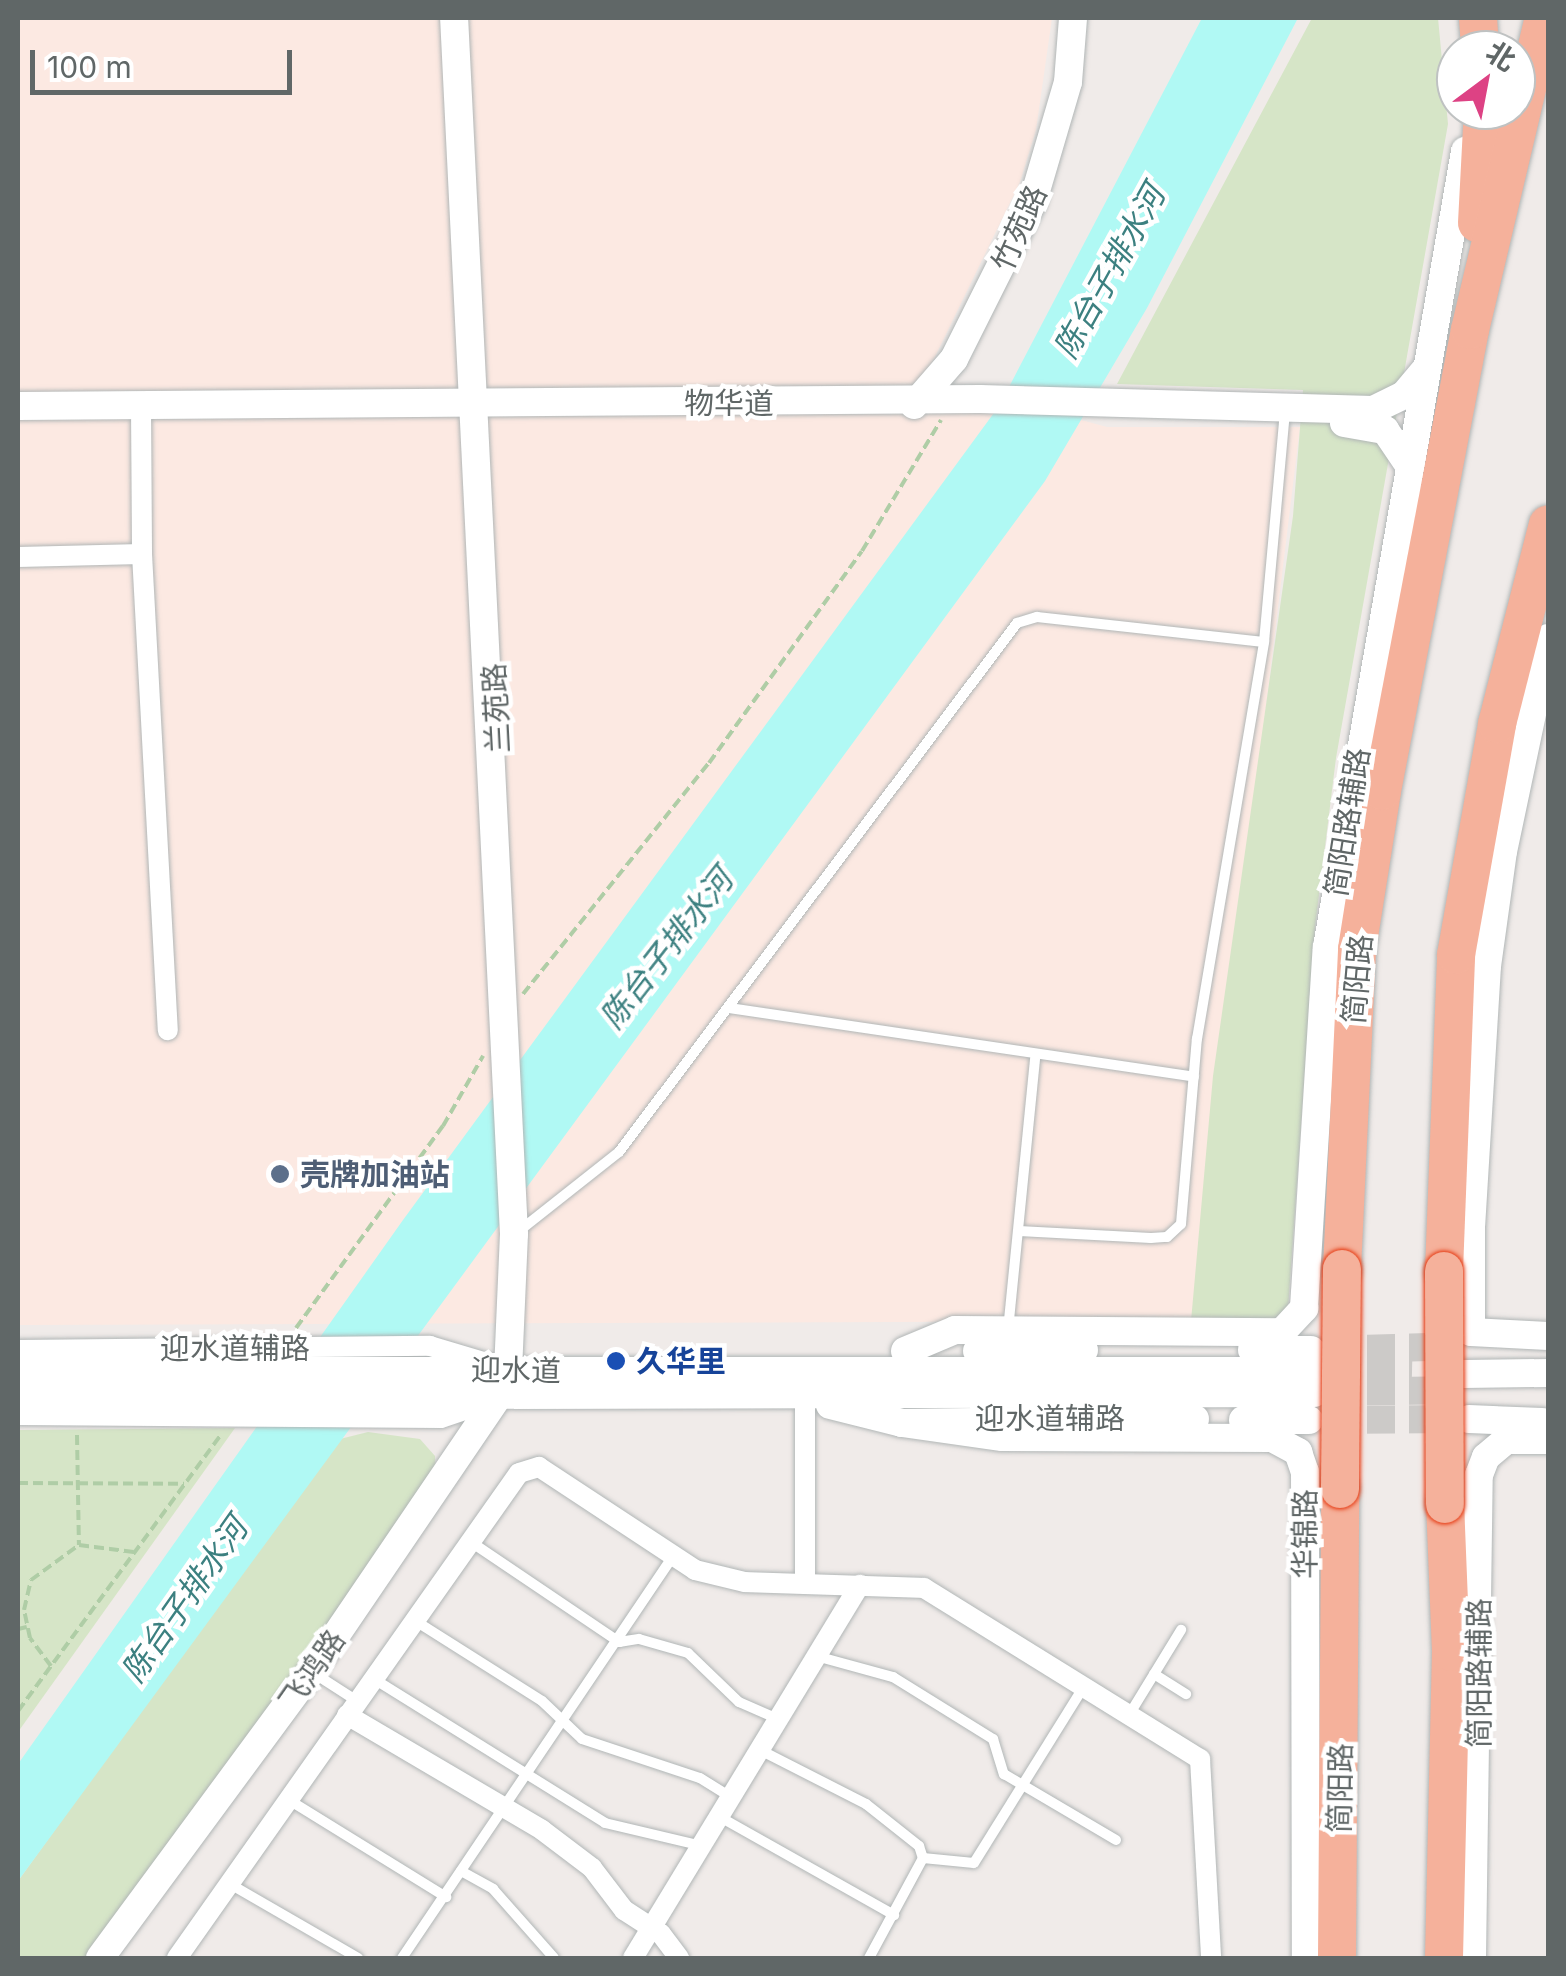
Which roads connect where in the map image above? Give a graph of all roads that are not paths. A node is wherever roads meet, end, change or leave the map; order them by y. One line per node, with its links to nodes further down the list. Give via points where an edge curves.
1 (458, 18): 11 (street, 兰苑路)
2 (1064, 18): 10 (street, 竹苑路, via 1052,117 1019,215 950,350)
3 (1073, 18): 10 (street, 竹苑路, via 1065,97 1033,201)
4 (1544, 18): 7 (highway, 简阳路)
5 (1463, 130): 8 (street, 简阳路辅路, via 1454,238)
6 (1482, 130): 7 (highway)
7 (1470, 330): 90 (highway, 简阳路, bridge, via 1357,949 1342,1269)
8 (1425, 370): 13 (street, 物华道, via 1382,408); 15 (street, 简阳路辅路)
9 (18, 406): 12 (street, 物华道)
10 (938, 406): 11 (street, 物华道); 13 (street, 物华道)
11 (478, 410): 12 (street, 物华道); 26 (street, 兰苑路)
12 (141, 412): 14 (street, 物华道); 17 (street)
13 (1285, 414): 15 (street, 物华道, via 1376,426); 20 (lane)
14 (18, 417)
15 (1408, 464): 28 (street, 简阳路辅路, via 1327,947 1304,1308 1282,1332 1262,1334)
16 (1548, 524): 19 (highway)
17 (142, 554): 18 (street); 23 (street)
18 (18, 558)
19 (1542, 585): 21 (highway)
20 (1264, 642): 22 (lane, via 1037,617 1016,623); 25 (lane)
21 (1533, 642): 33 (street, via 1487,966); 91 (highway, bridge, via 1456,955 1444,1271 1451,1652)
22 (729, 1008): 24 (lane); 26 (lane, via 619,1152)
23 (168, 1030)
24 (1035, 1058): 25 (lane); 27 (lane)
25 (1194, 1077): 27 (lane, via 1182,1224 1167,1237)
26 (517, 1224): 38 (street, 兰苑路)
27 (1018, 1230): 28 (lane)
28 (1008, 1331): 32 (street, 简阳路辅路, via 955,1330)
29 (1548, 1336): 33 (street)
30 (1548, 1348): 33 (street)
31 (18, 1350): 36 (street, 迎水道辅路)
32 (905, 1350): 37 (street); 39 (street)
33 (1465, 1360): 35 (street); 40 (street)
34 (18, 1371): 36 (street, 迎水道)
35 (1548, 1373)
36 (278, 1376): 38 (street, 迎水道, via 419,1357); 38 (street, 迎水道, via 391,1407); 41 (street, 迎水道); 42 (street, via 234,1416)
37 (1312, 1384): 39 (street, 迎水道); 44 (street, 迎水道辅路)
38 (510, 1385): 39 (street, 迎水道); 56 (street, 飞鸿路)
39 (800, 1389): 44 (street, 迎水道辅路); 49 (street)
40 (1548, 1392)
41 (18, 1396)
42 (18, 1414)
43 (1469, 1418): 45 (street)
44 (902, 1422): 89 (street, 华锦路, via 1002,1437 1272,1438 1298,1452 1305,1472)
45 (1548, 1422)
46 (1548, 1440): 92 (street, 简阳路辅路, via 1506,1440 1486,1457 1480,1474)
47 (470, 1542): 48 (street, via 519,1473 539,1467); 51 (street); 53 (lane)
48 (673, 1556): 49 (street, via 745,1582); 53 (lane)
49 (805, 1584): 50 (street)
50 (860, 1585): 54 (street); 58 (street, via 924,1588)
51 (414, 1620): 57 (street); 62 (lane)
52 (1181, 1630): 55 (lane)
53 (619, 1642): 62 (lane); 63 (lane, via 639,1639 688,1653 740,1702)
54 (816, 1656): 63 (street); 66 (lane, via 846,1668 874,1668 979,1730 992,1739 1004,1774)
55 (1154, 1674): 59 (lane); 61 (lane)
56 (316, 1676): 60 (lane); 79 (street, 飞鸿路); 80 (street, 飞鸿路)
57 (373, 1679): 60 (street); 65 (lane)
58 (1084, 1687): 61 (street); 66 (lane)
59 (1186, 1694)
60 (352, 1708): 68 (street); 69 (street)
61 (1129, 1714): 88 (street, via 1200,1758)
62 (562, 1719): 65 (lane); 67 (lane, via 605,1751 700,1778)
63 (778, 1719): 64 (street)
64 (760, 1750): 67 (street); 73 (lane, via 866,1804 918,1846)
65 (523, 1776): 69 (lane); 72 (lane, via 604,1823 642,1837)
66 (1024, 1785): 71 (lane); 73 (lane, via 974,1863)
67 (731, 1798): 70 (street)
68 (288, 1799): 75 (street); 76 (lane)
69 (500, 1806): 74 (lane); 78 (street, via 592,1868 624,1910)
70 (720, 1818): 72 (street); 77 (lane)
71 (1116, 1840)
72 (705, 1845): 78 (street)
73 (923, 1858): 77 (lane)
74 (462, 1871): 76 (lane); 84 (lane, via 493,1889)
75 (229, 1884): 81 (street); 82 (lane)
76 (446, 1896): 83 (lane)
77 (894, 1915): 87 (lane)
78 (652, 1929): 85 (street); 86 (street)
79 (100, 1958)
80 (119, 1958)
81 (177, 1958)
82 (358, 1958)
83 (402, 1958)
84 (554, 1958)
85 (634, 1958)
86 (679, 1958)
87 (868, 1958)
88 (1211, 1958)
89 (1306, 1958)
90 (1337, 1958)
91 (1444, 1958)
92 (1472, 1958)

